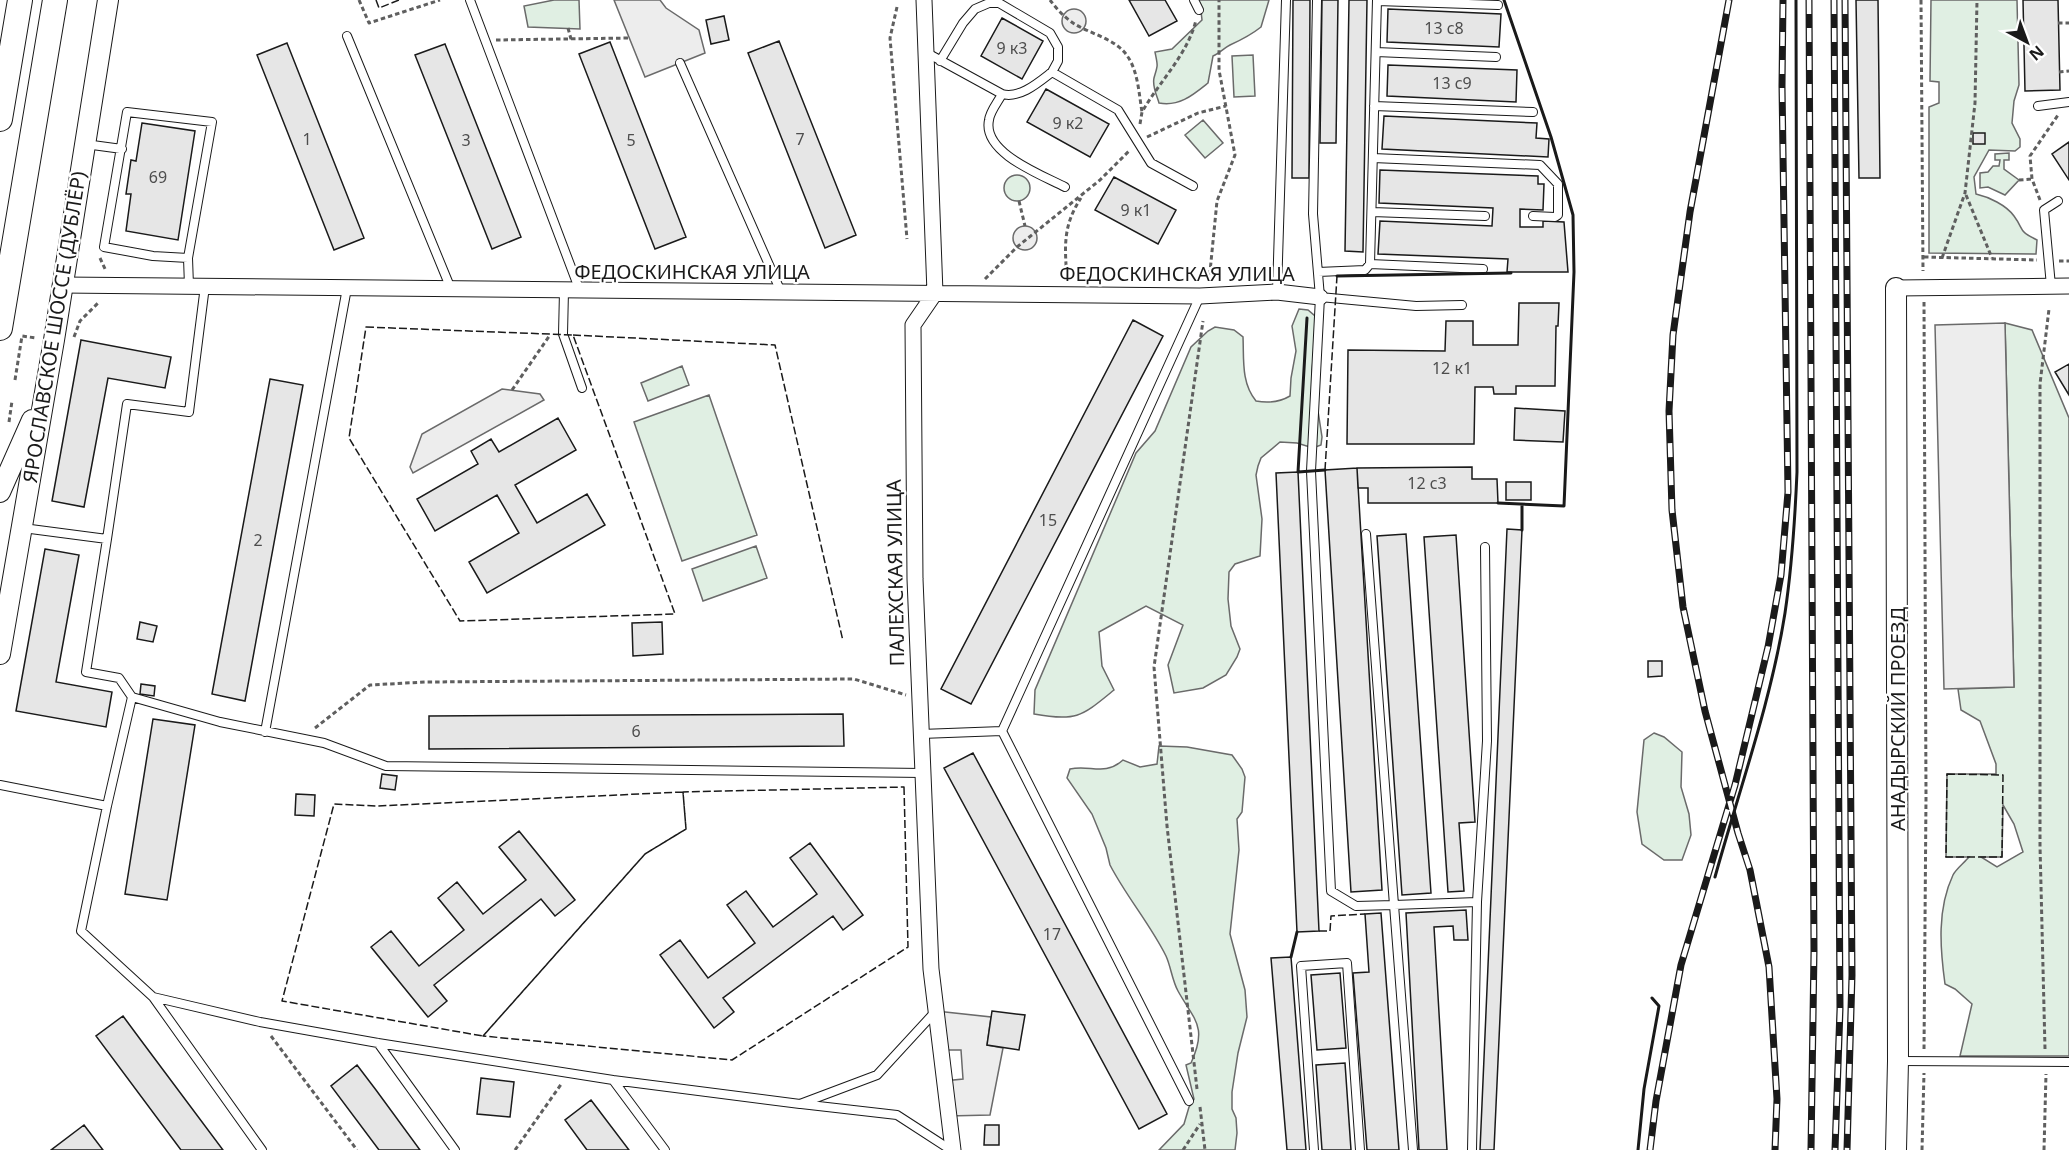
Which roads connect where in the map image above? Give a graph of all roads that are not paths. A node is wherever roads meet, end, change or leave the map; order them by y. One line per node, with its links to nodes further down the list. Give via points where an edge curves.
1 (20, 0): 24 (main road)
2 (55, 0): 54 (main road)
3 (108, 0): 25 (street, ЯРОСЛАВСКОЕ ШОССЕ (ДУБЛЁР))
4 (470, 0): 47 (lane)
5 (924, 0): 14 (street)
6 (1194, 0): 11 (lane)
7 (1286, 0): 49 (lane)
8 (1317, 0): 37 (lane, via 1313,214)
9 (1377, 1): 10 (lane); 13 (lane)
10 (1498, 6)
11 (1199, 10)
12 (347, 36): 45 (lane)
13 (1376, 52): 15 (lane); 21 (lane)
14 (927, 53): 16 (lane); 50 (street)
15 (1496, 57)
16 (940, 61): 18 (lane, via 975,9 999,3 1050,33 1058,47 1058,61); 19 (lane)
17 (680, 63): 48 (lane)
18 (1052, 72): 19 (lane, via 1022,92); 28 (lane, via 1118,110 1151,164)
19 (1002, 94): 29 (lane, via 989,119 993,142 1003,154)
20 (2068, 102): 22 (lane)
21 (1374, 106): 23 (lane); 27 (lane)
22 (2037, 106)
23 (1533, 112)
24 (0, 119)
25 (84, 144): 26 (lane); 38 (street, ЯРОСЛАВСКОЕ ШОССЕ (ДУБЛЁР))
26 (122, 149): 34 (lane, via 104,247); 34 (lane, via 127,112 212,122)
27 (1373, 158): 31 (lane); 33 (lane, via 1540,165 1558,184 1558,215)
28 (1193, 186)
29 (1065, 187)
30 (2058, 201): 41 (lane, via 2044,210)
31 (1372, 212): 32 (lane); 35 (lane)
32 (1485, 216)
33 (1533, 216)
34 (188, 258): 39 (lane)
35 (1370, 264): 36 (lane); 37 (lane, via 1365,270)
36 (1483, 269)
37 (1318, 272): 52 (lane)
38 (63, 285): 39 (street, ФЕДОСКИНСКАЯ УЛИЦА); 56 (street, ЯРОСЛАВСКОЕ ШОССЕ (ДУБЛЁР))
39 (189, 286): 40 (street, ФЕДОСКИНСКАЯ УЛИЦА)
40 (205, 286): 43 (street, ФЕДОСКИНСКАЯ УЛИЦА); 60 (lane, via 189,412 127,404)
41 (2051, 286): 42 (street); 44 (street)
42 (2069, 286)
43 (347, 288): 45 (street, ФЕДОСКИНСКАЯ УЛИЦА); 65 (lane)
44 (1896, 288): 75 (street, АНАДЫРСКИЙ ПРОЕЗД)
45 (451, 289): 46 (street, ФЕДОСКИНСКАЯ УЛИЦА)
46 (564, 291): 47 (street, ФЕДОСКИНСКАЯ УЛИЦА); 55 (lane, via 563,334)
47 (580, 291): 48 (street, ФЕДОСКИНСКАЯ УЛИЦА)
48 (781, 292): 50 (street, ФЕДОСКИНСКАЯ УЛИЦА)
49 (1277, 292): 51 (street, ФЕДОСКИНСКАЯ УЛИЦА); 52 (street, ФЕДОСКИНСКАЯ УЛИЦА)
50 (935, 293): 51 (street, ФЕДОСКИНСКАЯ УЛИЦА); 66 (street, ПАЛЕХСКАЯ УЛИЦА, via 913,325)
51 (1203, 295): 64 (lane)
52 (1320, 297): 53 (lane, via 1416,306); 71 (lane, via 1311,471 1331,891 1356,906)
53 (1461, 305)
54 (0, 328)
55 (582, 388)
56 (43, 395): 57 (street); 58 (street, ЯРОСЛАВСКОЕ ШОССЕ (ДУБЛЁР))
57 (0, 492)
58 (21, 528): 60 (lane); 62 (street, ЯРОСЛАВСКОЕ ШОССЕ (ДУБЛЁР))
59 (1366, 534): 71 (lane)
60 (107, 539): 63 (lane, via 86,672 118,678)
61 (1485, 547): 70 (lane, via 1486,741)
62 (0, 654)
63 (132, 697): 65 (lane); 69 (lane)
64 (1002, 731): 66 (lane); 78 (lane)
65 (265, 732): 67 (lane, via 324,743 386,766)
66 (921, 734): 67 (street, ПАЛЕХСКАЯ УЛИЦА)
67 (923, 773): 73 (street, ПАЛЕХСКАЯ УЛИЦА)
68 (0, 785): 69 (lane)
69 (107, 806): 72 (lane, via 81,932)
70 (1477, 902): 71 (lane); 87 (lane)
71 (1394, 905): 86 (lane)
72 (153, 997): 74 (lane, via 260,1022); 80 (lane)
73 (936, 1011): 79 (lane, via 877,1075); 83 (street, ПАЛЕХСКАЯ УЛИЦА)
74 (378, 1043): 77 (lane); 81 (lane)
75 (1898, 1061): 76 (lane); 88 (street, АНАДЫРСКИЙ ПРОЕЗД)
76 (2069, 1062)
77 (613, 1080): 79 (lane); 82 (lane)
78 (1189, 1101)
79 (800, 1104): 83 (lane, via 897,1115)
80 (261, 1150)
81 (455, 1150)
82 (665, 1150)
83 (952, 1150)
84 (1314, 1150): 85 (lane, via 1301,966 1347,963)
85 (1360, 1150)
86 (1413, 1150)
87 (1472, 1150)
88 (1896, 1150)

